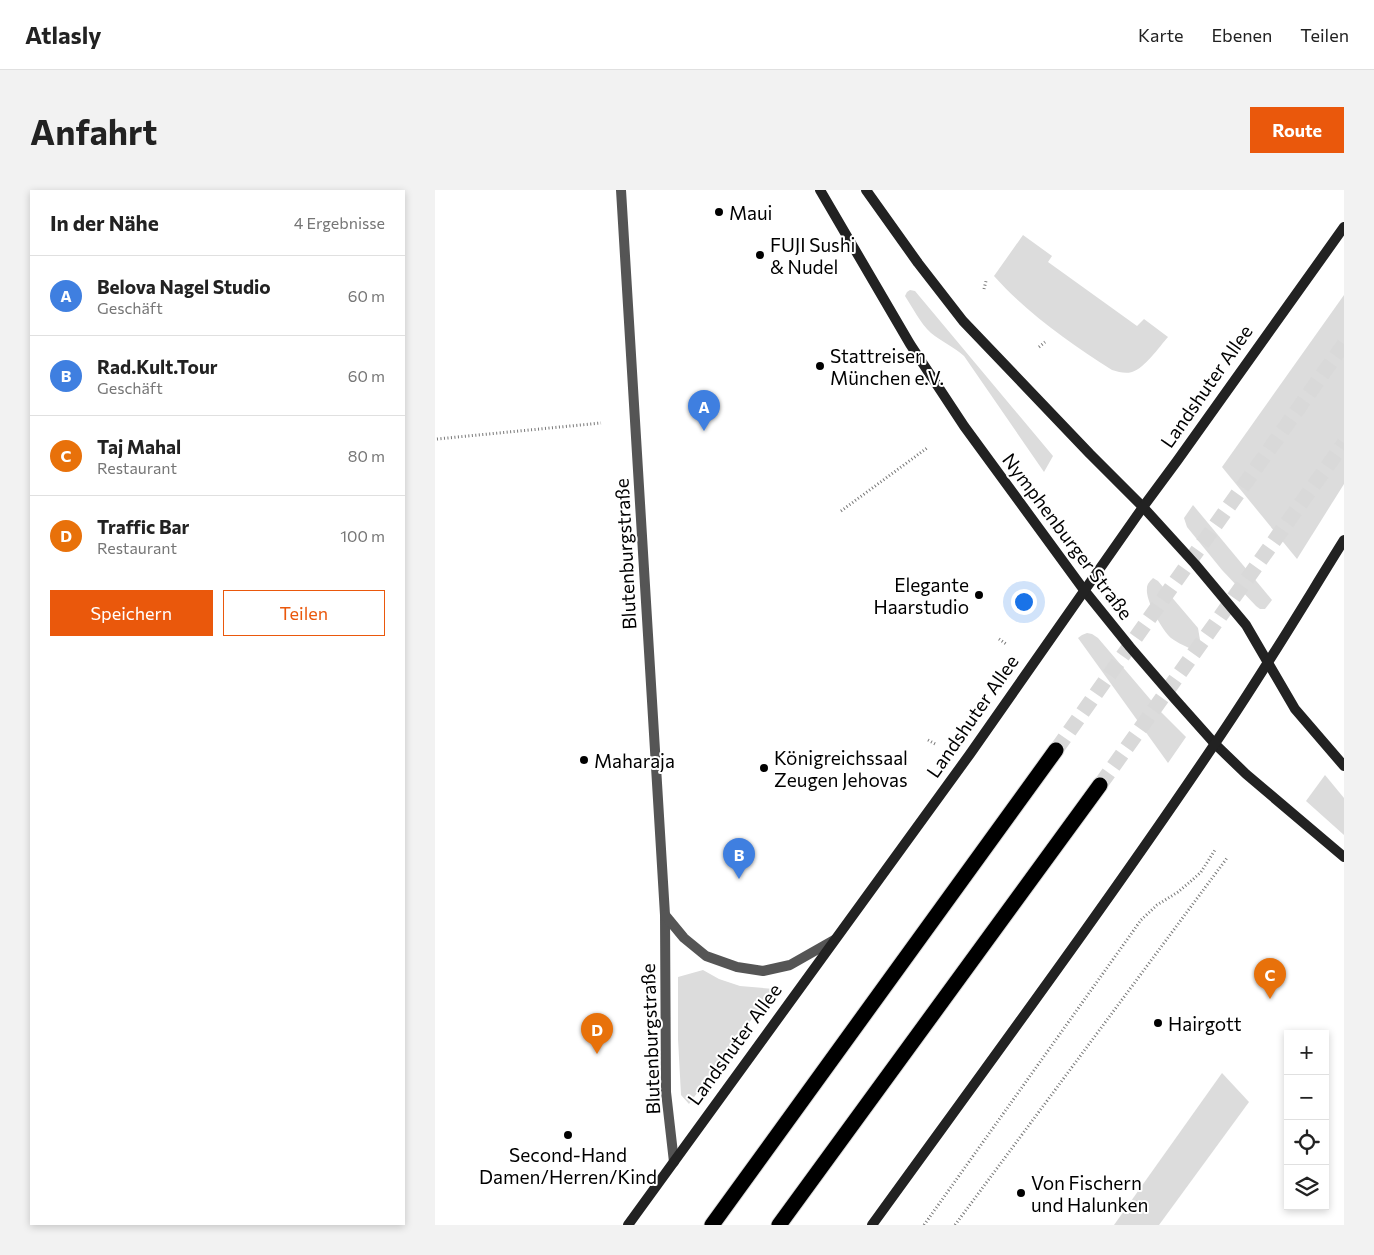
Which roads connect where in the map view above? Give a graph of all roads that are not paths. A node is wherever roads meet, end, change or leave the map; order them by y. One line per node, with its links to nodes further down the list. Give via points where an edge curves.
1 (621, 190): 14 (street, Blutenburgstraße)
2 (820, 190): 7 (main road, Nymphenburger Straße, via 909,344 964,426)
3 (866, 190): 5 (main road, via 963,321)
4 (1344, 227): 5 (main road, Landshuter Allee)
5 (1143, 507): 7 (main road, Landshuter Allee); 8 (main road, via 1246,625)
6 (1344, 540): 8 (main road)
7 (1084, 590): 9 (main road, Nymphenburger Straße); 15 (main road, Landshuter Allee, via 970,754)
8 (1269, 663): 9 (main road); 11 (main road, via 1295,709)
9 (1215, 744): 13 (main road, Nymphenburger Straße); 20 (main road)
10 (1056, 750): 18 (highway)
11 (1344, 766)
12 (1100, 785): 19 (highway)
13 (1344, 858)
14 (665, 915): 15 (street, via 684,938 706,956 737,967 763,971 790,965); 16 (street, Blutenburgstraße, via 666,1092)
15 (834, 940): 16 (main road, Landshuter Allee)
16 (674, 1162): 17 (main road, Landshuter Allee)
17 (628, 1225)
18 (713, 1225)
19 (779, 1225)
20 (872, 1225)

